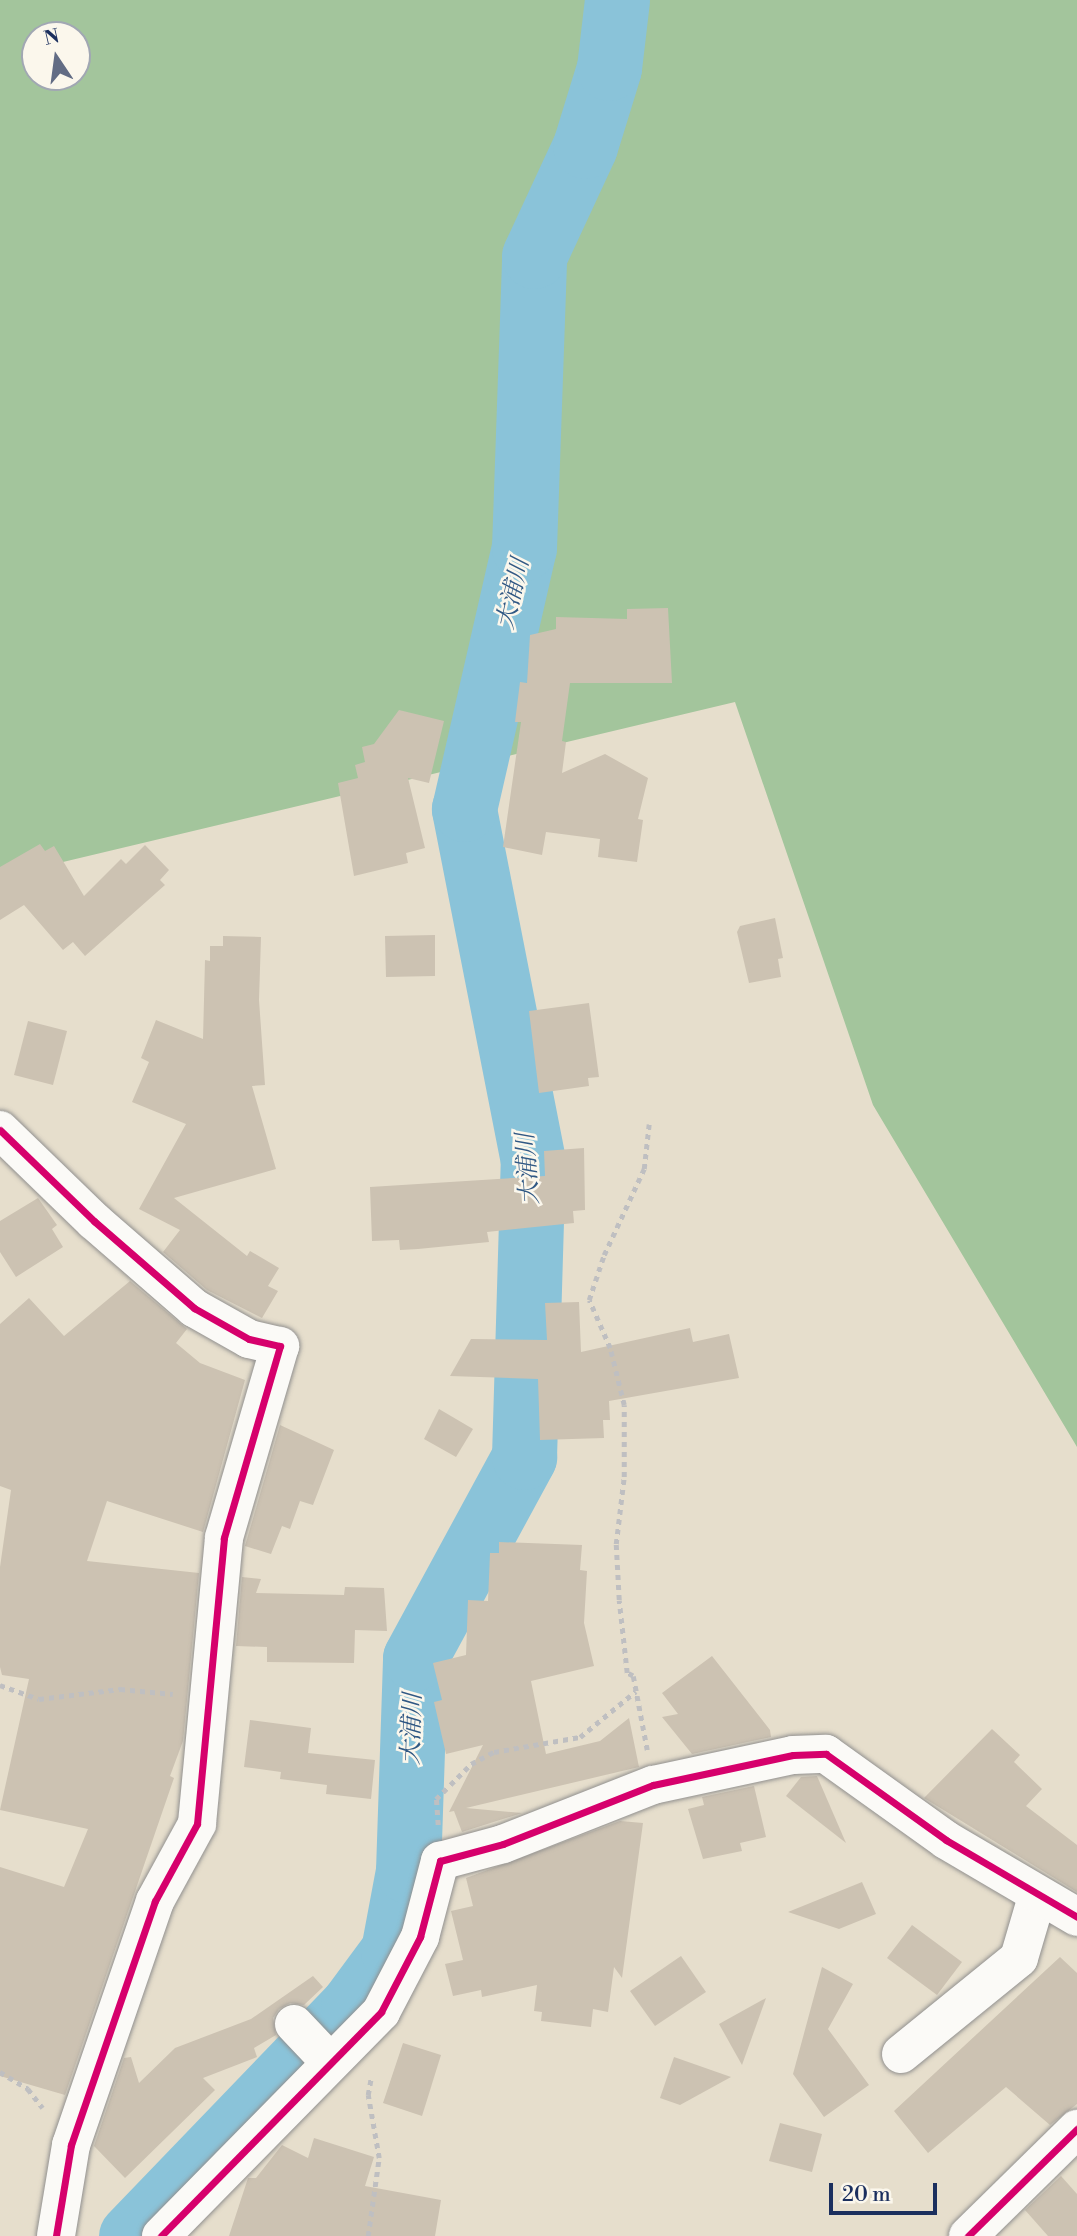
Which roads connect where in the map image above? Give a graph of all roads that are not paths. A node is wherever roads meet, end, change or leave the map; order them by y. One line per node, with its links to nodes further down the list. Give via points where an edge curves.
1 (0, 1130): 8 (street, via 94,1221 194,1308 249,1339 280,1346 225,1538 197,1824 155,1901 71,2145)
2 (1037, 1896): 3 (street); 5 (street, via 1019,1958); 6 (street, via 946,1840 826,1754 793,1755 653,1785 503,1844 440,1861 420,1937 400,1982 381,2012)
3 (1077, 1917)
4 (294, 2024): 6 (street)
5 (901, 2054)
6 (329, 2061): 9 (street)
7 (1077, 2129): 10 (street)
8 (56, 2236)
9 (161, 2236)
10 (968, 2236)

